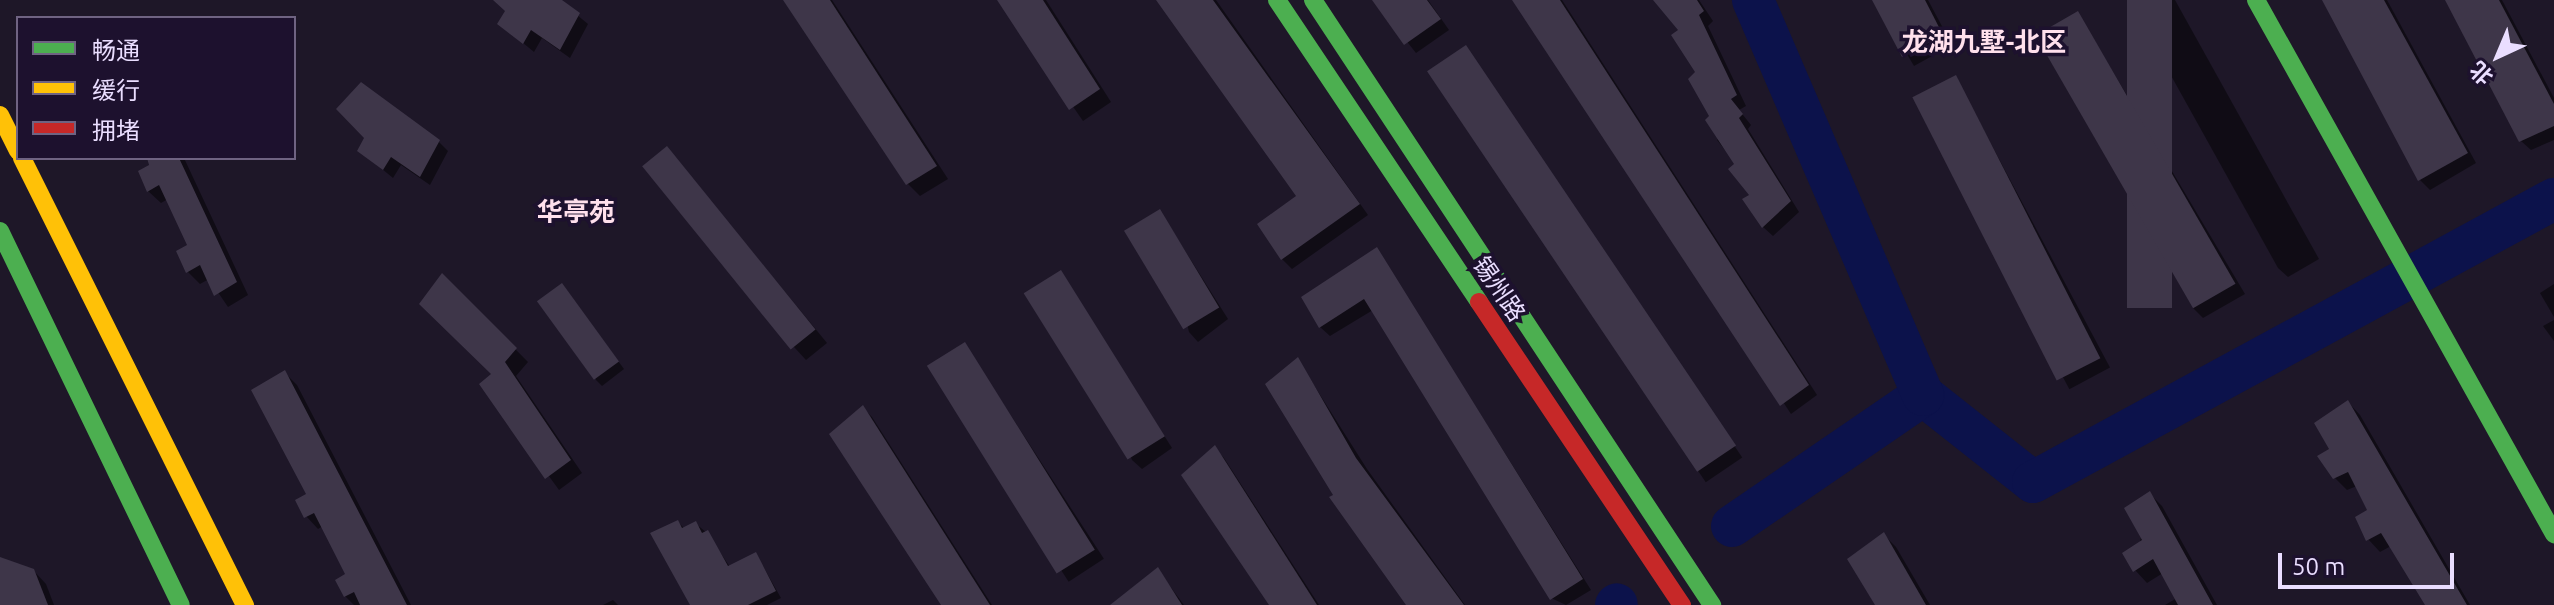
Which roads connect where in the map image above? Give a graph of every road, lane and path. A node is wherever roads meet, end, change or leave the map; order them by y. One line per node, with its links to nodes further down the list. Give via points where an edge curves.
1 (1277, 0): 11 (street, 锡州路)
2 (1313, 0): 12 (street, 锡州路)
3 (2256, 0): 8 (street)
4 (0, 115): 5 (street)
5 (16, 147)
6 (23, 160): 10 (street)
7 (0, 231): 9 (street)
8 (2554, 534)
9 (181, 605)
10 (245, 605)
11 (1682, 605)
12 (1712, 605)

